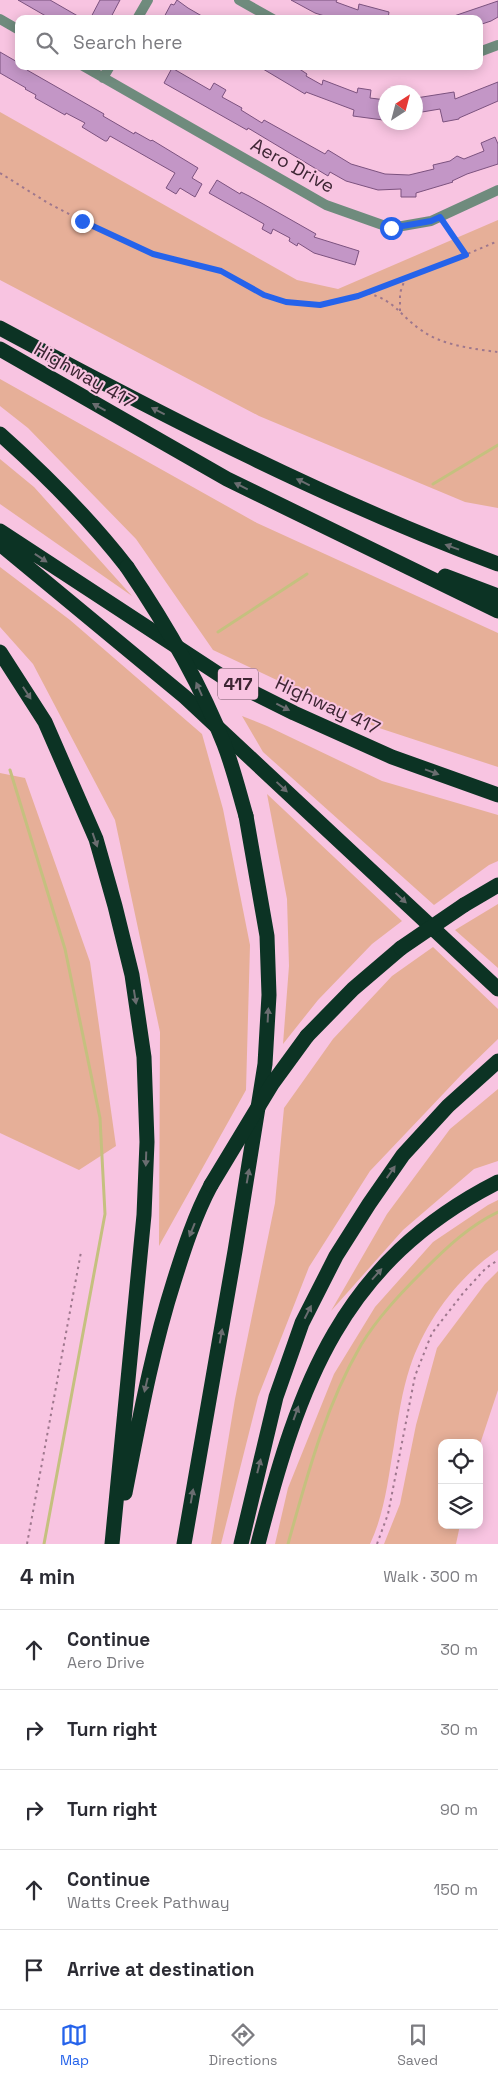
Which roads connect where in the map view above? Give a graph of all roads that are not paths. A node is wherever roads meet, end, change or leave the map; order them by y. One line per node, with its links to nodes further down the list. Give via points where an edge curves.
1 (148, 0): 3 (street)
2 (239, 0): 4 (street)
3 (140, 15)
4 (266, 15)
5 (0, 20): 6 (street)
6 (15, 28)
7 (498, 45): 8 (street)
8 (483, 51)
9 (90, 70): 11 (street, Aero Drive)
10 (108, 70): 11 (street)
11 (103, 78): 12 (street, Aero Drive, via 326,205 391,228 431,221)
12 (498, 190)
13 (0, 328): 19 (highway, one-way to 13, via 320,490 168,416)
14 (0, 349): 18 (highway, Highway 417, one-way to 14, via 227,479)
15 (0, 434): 30 (highway, one-way to 15, bridge, via 265,1064 269,995 266,936 246,816 224,744 192,672 160,614 98,530)
16 (0, 531): 23 (highway, Highway 417 / 417, one-way to 23, via 226,678 392,757)
17 (0, 544): 25 (highway, one-way to 25, via 184,697)
18 (363, 546): 20 (highway); 21 (highway, Highway 417)
19 (498, 564)
20 (498, 596)
21 (498, 611)
22 (0, 652): 28 (highway, one-way to 28, via 45,722 96,839 132,974 144,1057 147,1142 144,1215)
23 (498, 795)
24 (498, 885): 29 (highway, one-way to 29, bridge, via 401,948 353,989 307,1036 272,1084 211,1185 182,1255 162,1319 140,1411)
25 (498, 989)
26 (498, 1061): 31 (highway, one-way to 26, via 276,1397 302,1323 336,1256 403,1156 448,1106)
27 (498, 1182): 32 (highway, one-way to 27, via 297,1410 340,1322 379,1271 412,1240 445,1213)
28 (112, 1544)
29 (116, 1544)
30 (184, 1544)
31 (241, 1544)
32 (258, 1544)

